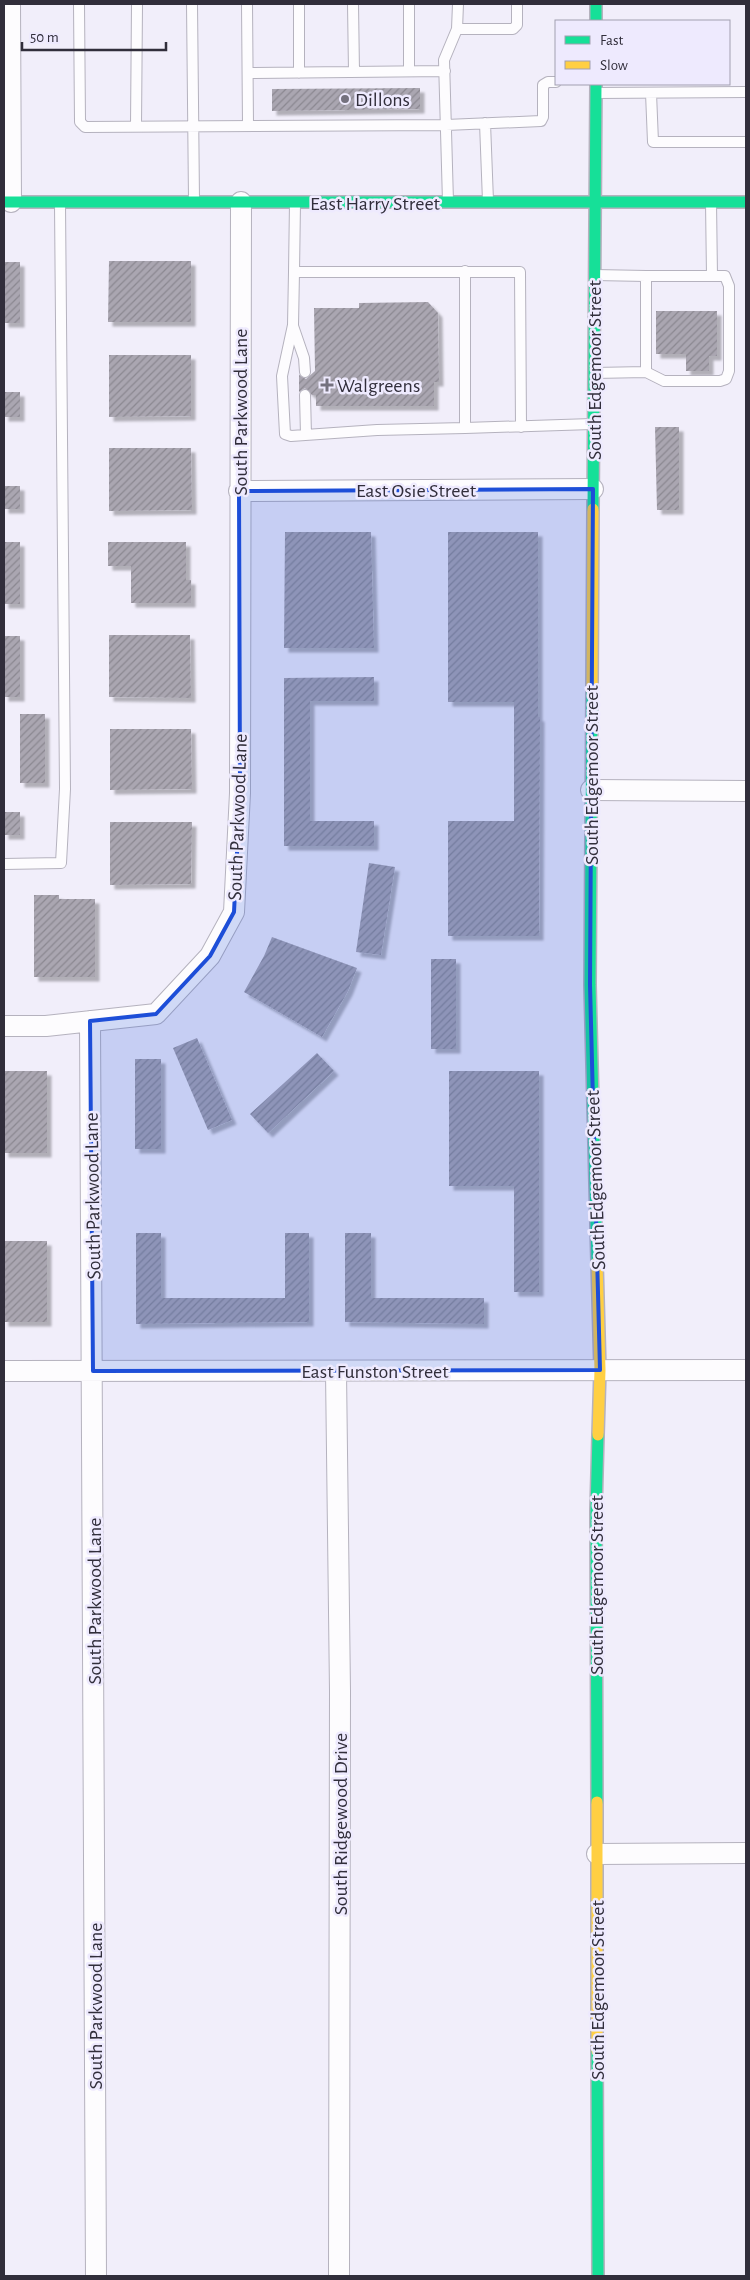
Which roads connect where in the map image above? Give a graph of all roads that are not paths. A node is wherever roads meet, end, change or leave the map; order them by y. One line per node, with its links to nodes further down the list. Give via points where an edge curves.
1 (10, 4): 30 (street)
2 (79, 4): 26 (lane, via 82,125)
3 (137, 4): 26 (lane)
4 (192, 4): 27 (lane)
5 (247, 4): 17 (lane)
6 (299, 4): 18 (lane)
7 (353, 4): 16 (lane)
8 (409, 4): 14 (lane)
9 (458, 4): 13 (lane)
10 (517, 4): 13 (lane, via 517,25 513,29)
11 (596, 4): 12 (street)
12 (596, 20)
13 (457, 29): 15 (lane, via 444,60)
14 (409, 71): 15 (lane); 16 (lane)
15 (445, 71): 25 (lane)
16 (354, 72): 18 (lane)
17 (248, 73): 18 (lane); 24 (lane)
18 (299, 73)
19 (555, 82): 23 (lane, via 544,85 543,120)
20 (596, 88): 22 (lane); 29 (street, South Edgemoor Street)
21 (746, 92): 22 (lane)
22 (651, 93): 28 (lane, via 653,142)
23 (486, 123): 25 (lane); 35 (lane)
24 (248, 125): 25 (lane); 27 (lane)
25 (446, 125): 38 (lane)
26 (136, 126): 27 (lane)
27 (193, 126): 32 (lane)
28 (746, 142)
29 (595, 201): 35 (street, East Harry Street); 36 (street, East Harry Street); 41 (street, South Edgemoor Street)
30 (8, 202): 31 (street, East Harry Street)
31 (60, 202): 32 (street, East Harry Street); 57 (lane, via 65,789 61,863)
32 (194, 202): 33 (street, East Harry Street)
33 (241, 202): 34 (street, East Harry Street); 54 (street, South Parkwood Lane)
34 (295, 202): 38 (street, East Harry Street); 40 (lane)
35 (488, 202): 38 (street, East Harry Street)
36 (711, 202): 37 (street, East Harry Street); 43 (lane)
37 (746, 202)
38 (448, 203)
39 (465, 271): 40 (lane); 50 (lane, via 518,271 522,274); 51 (lane)
40 (294, 272): 44 (lane)
41 (594, 275): 42 (lane); 47 (street, South Edgemoor Street)
42 (646, 276): 43 (lane); 46 (lane)
43 (712, 276): 46 (lane, via 725,276 729,286 729,371 726,379 664,382)
44 (293, 325): 45 (lane); 52 (lane, via 282,376 284,430 291,436)
45 (305, 372)
46 (646, 372): 47 (lane)
47 (593, 374): 49 (street, South Edgemoor Street)
48 (305, 395): 52 (lane)
49 (593, 424): 50 (lane); 53 (street, South Edgemoor Street)
50 (522, 427): 51 (lane)
51 (465, 428): 52 (lane)
52 (306, 435)
53 (593, 489): 54 (street, East Osie Street); 55 (street, South Edgemoor Street)
54 (239, 491): 58 (street, South Parkwood Lane, via 240,793 234,912 210,956 156,1014)
55 (591, 790): 56 (street); 60 (street, South Edgemoor Street, via 590,985)
56 (746, 791)
57 (4, 864)
58 (90, 1021): 59 (street); 63 (street, South Parkwood Lane)
59 (4, 1026)
60 (600, 1370): 61 (street, East Funston Street); 64 (street, East Funston Street); 66 (street, South Edgemoor Street, via 596,1511)
61 (746, 1370)
62 (4, 1371): 63 (street, East Funston Street)
63 (93, 1371): 64 (street, East Funston Street); 67 (street, South Parkwood Lane)
64 (336, 1372): 68 (street, South Ridgewood Drive, via 340,1691)
65 (746, 1853): 66 (street)
66 (597, 1854): 69 (street, South Edgemoor Street)
67 (96, 2276)
68 (339, 2276)
69 (598, 2276)

